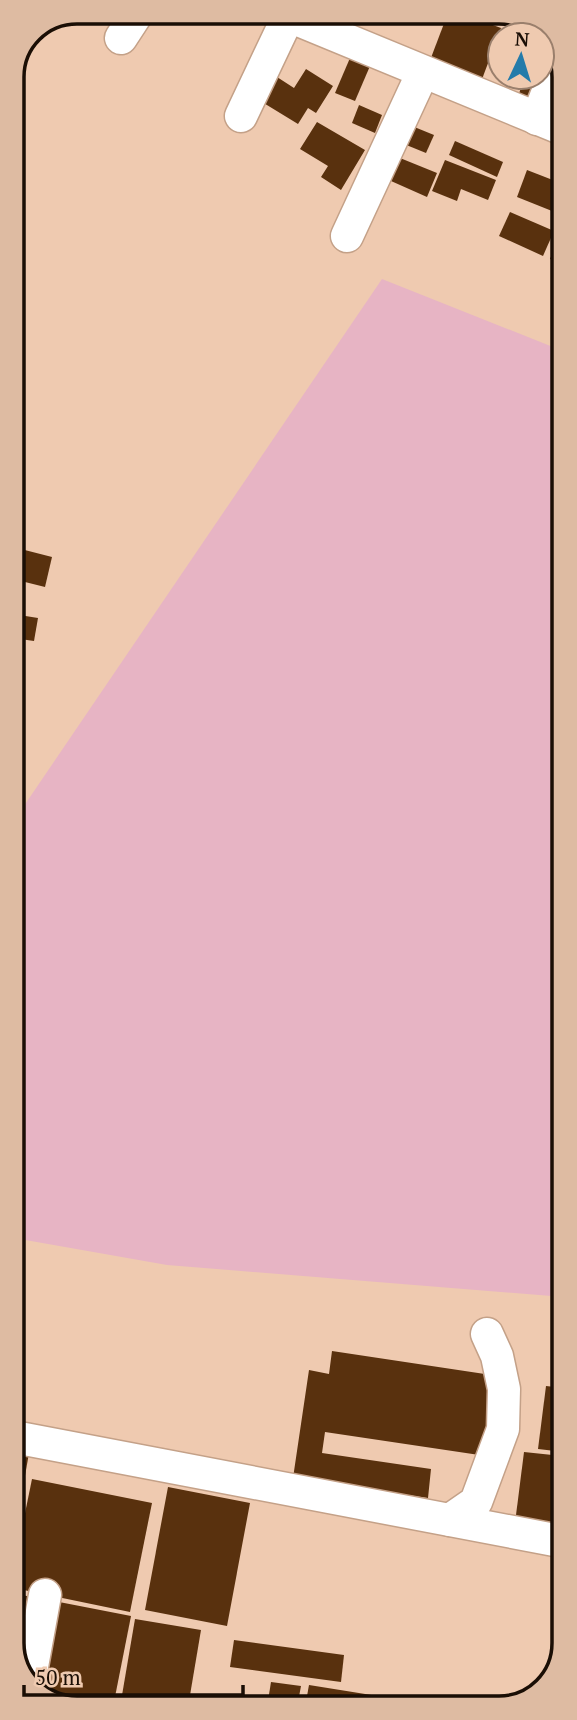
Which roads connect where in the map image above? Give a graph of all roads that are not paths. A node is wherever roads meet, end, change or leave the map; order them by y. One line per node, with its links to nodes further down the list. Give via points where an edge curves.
1 (130, 25): 4 (street)
2 (279, 25): 6 (street)
3 (308, 25): 5 (street)
4 (121, 38)
5 (423, 72): 7 (street); 8 (street)
6 (241, 116)
7 (550, 124)
8 (347, 236)
9 (487, 1334): 11 (street, via 504,1390 503,1429 476,1503)
10 (25, 1439): 11 (street)
11 (450, 1520): 12 (street)
12 (552, 1540)
13 (45, 1595): 14 (street)
14 (32, 1669)

